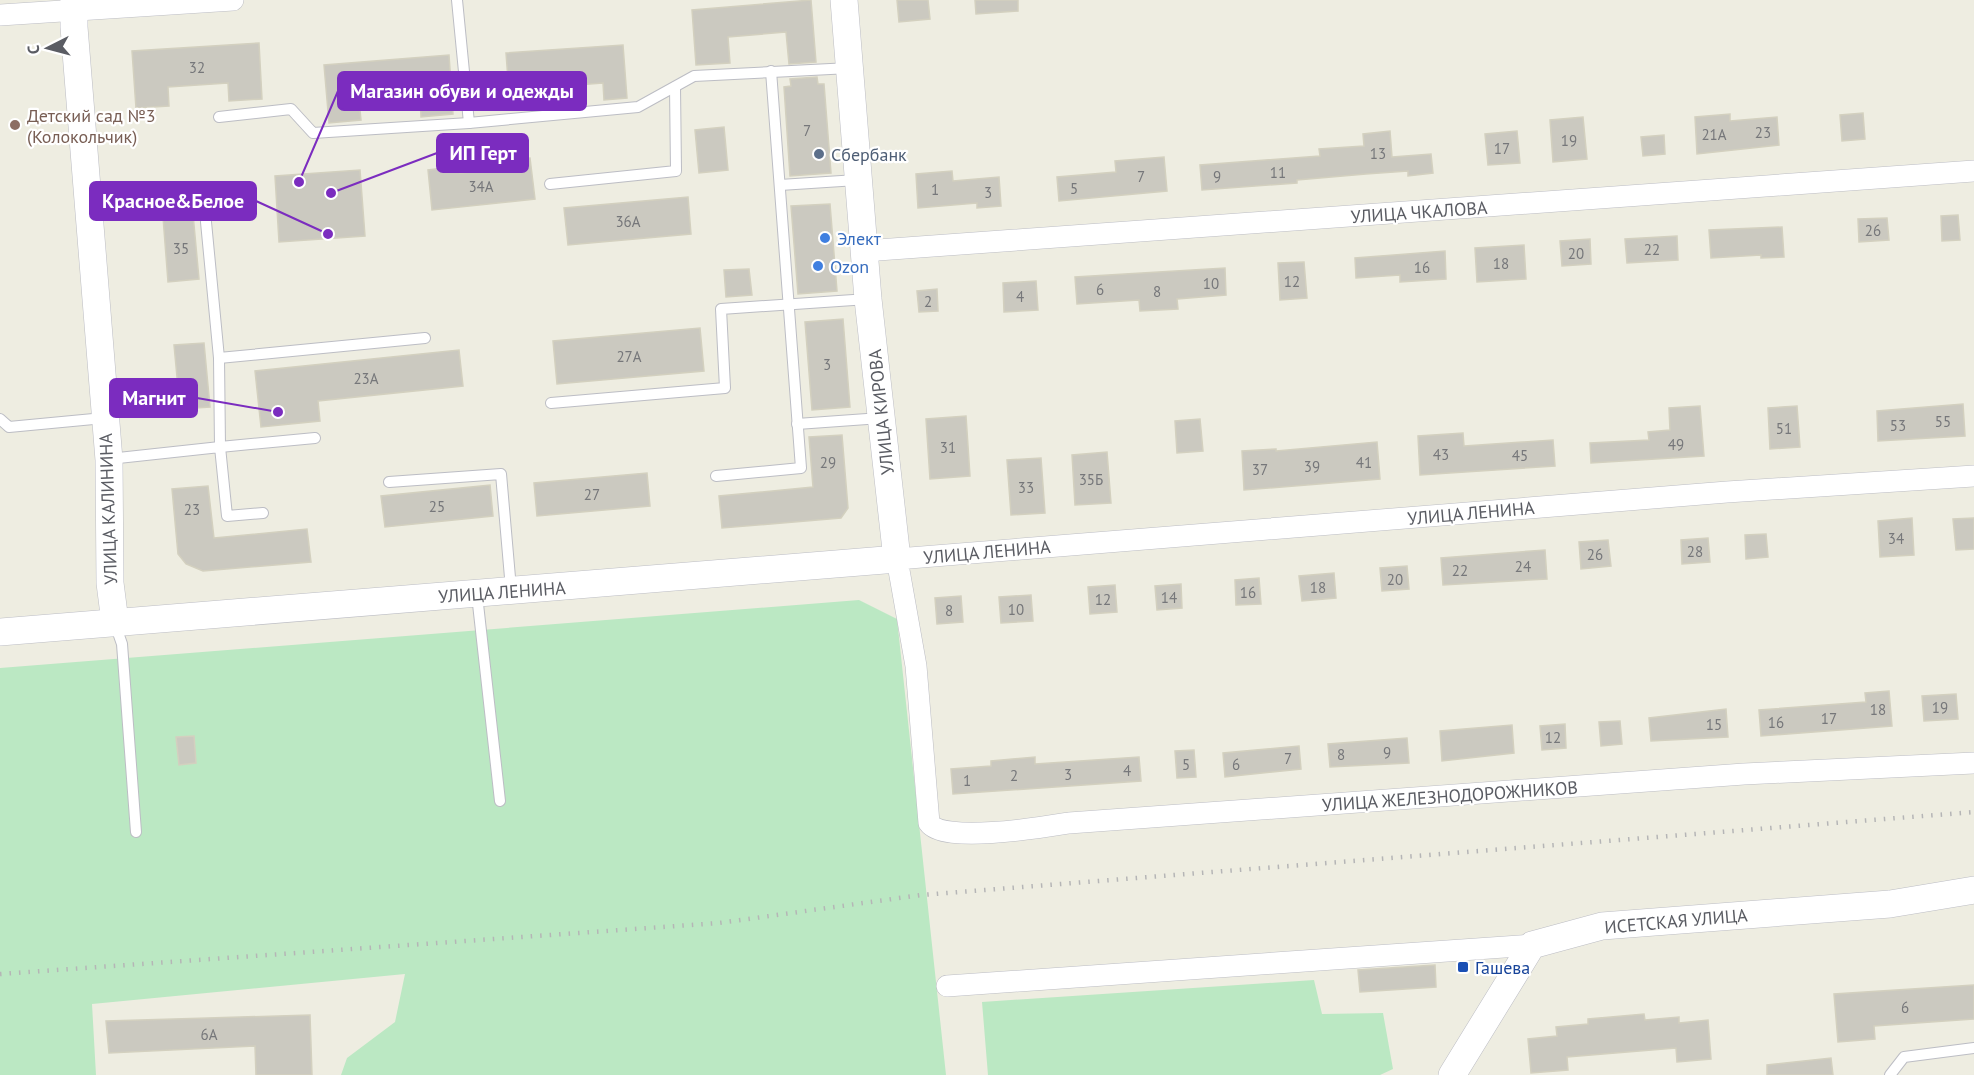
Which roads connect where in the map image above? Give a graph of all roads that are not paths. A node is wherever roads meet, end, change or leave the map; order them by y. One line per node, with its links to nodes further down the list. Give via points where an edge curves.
1 (233, 0): 4 (street)
2 (457, 0): 10 (lane)
3 (844, 0): 6 (street, УЛИЦА КИРОВА)
4 (74, 5): 5 (street); 22 (street, УЛИЦА КАЛИНИНА)
5 (0, 15)
6 (850, 68): 7 (lane); 12 (street, УЛИЦА КИРОВА)
7 (771, 71): 8 (lane, via 694,76); 14 (lane)
8 (675, 87): 10 (lane, via 638,108); 13 (lane, via 676,171)
9 (219, 117): 10 (lane, via 291,110 313,133)
10 (469, 123)
11 (1974, 171): 16 (street, УЛИЦА ЧКАЛОВА)
12 (859, 180): 14 (lane); 16 (street, УЛИЦА КИРОВА)
13 (550, 184)
14 (780, 185): 18 (lane)
15 (207, 222): 20 (lane)
16 (864, 251): 17 (street, УЛИЦА КИРОВА)
17 (868, 299): 18 (lane); 23 (street, УЛИЦА КИРОВА)
18 (788, 304): 21 (lane, via 721,309 725,388); 25 (lane)
19 (425, 338): 20 (lane)
20 (219, 357): 27 (lane)
21 (551, 403)
22 (104, 418): 24 (lane, via 9,427); 28 (street, УЛИЦА КАЛИНИНА)
23 (881, 418): 25 (lane); 33 (street, УЛИЦА КИРОВА)
24 (0, 419)
25 (797, 424): 30 (lane, via 801,468)
26 (315, 438): 27 (lane)
27 (220, 447): 28 (lane); 32 (lane, via 226,516)
28 (109, 459): 36 (street, УЛИЦА КАЛИНИНА, via 110,583)
29 (1974, 476): 33 (street, УЛИЦА ЛЕНИНА, via 1727,492)
30 (716, 477)
31 (390, 482): 34 (lane, via 501,474)
32 (263, 513)
33 (897, 559): 34 (street, УЛИЦА ЛЕНИНА); 40 (street, УЛИЦА КИРОВА, via 916,666)
34 (511, 592): 35 (street, УЛИЦА ЛЕНИНА)
35 (477, 595): 36 (street, УЛИЦА ЛЕНИНА); 39 (lane)
36 (115, 622): 37 (street, УЛИЦА ЛЕНИНА); 41 (lane, via 122,644)
37 (0, 632)
38 (1974, 763): 40 (street, УЛИЦА ЖЕЛЕЗНОДОРОЖНИКОВ, via 1732,775 1069,823 1002,832 950,831 935,829)
39 (500, 801)
40 (929, 823)
41 (136, 832)
42 (1974, 890): 43 (street, ИСЕТСКАЯ УЛИЦА, via 1890,904 1602,926)
43 (1532, 945): 44 (street); 46 (street)
44 (947, 986)
45 (1974, 1048): 47 (lane, via 1904,1057)
46 (1452, 1075)
47 (1890, 1075)

